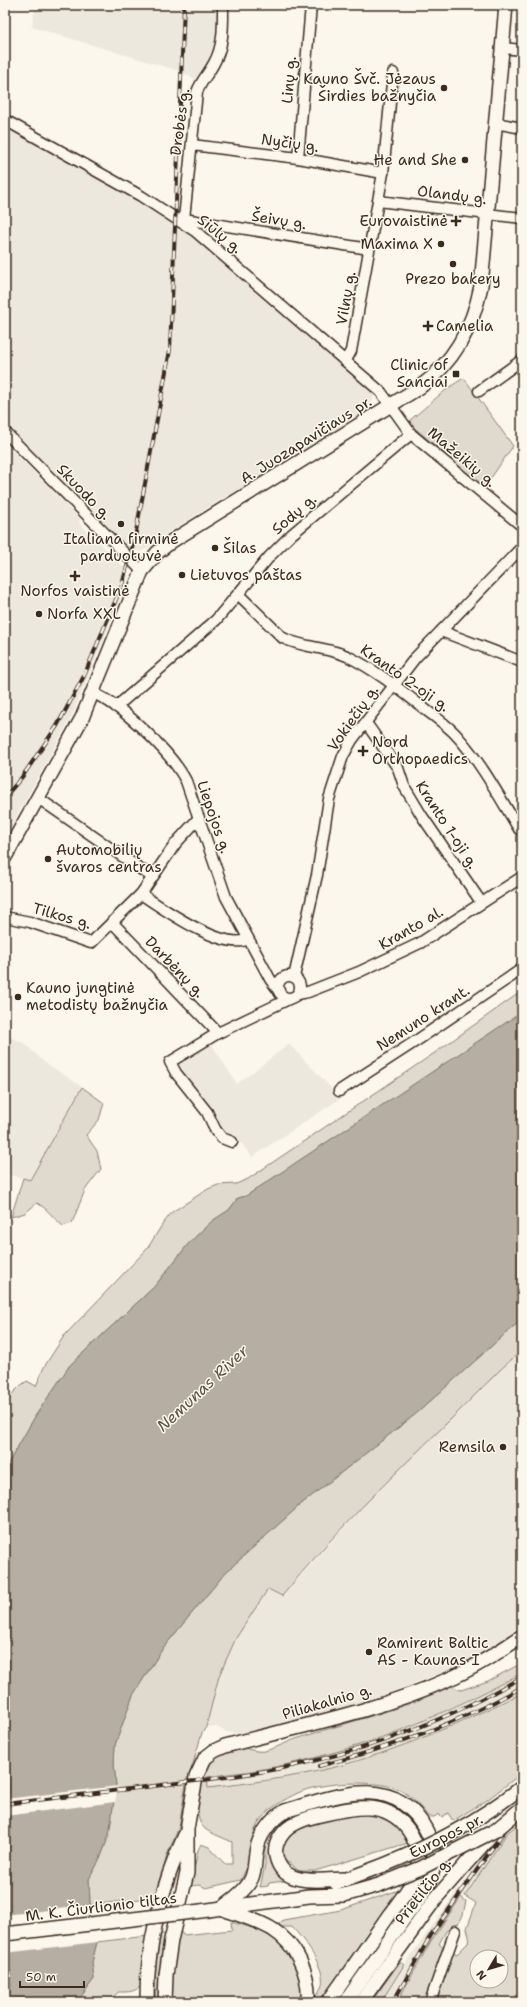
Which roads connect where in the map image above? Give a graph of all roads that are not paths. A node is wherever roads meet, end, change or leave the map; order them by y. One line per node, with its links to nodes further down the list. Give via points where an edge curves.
1 (224, 5): 10 (street, Drobės g., via 220,48 197,92)
2 (311, 5): 11 (street, Linų g.)
3 (506, 5): 4 (main road, A. Juozapavičiaus pr.)
4 (502, 48): 5 (street); 8 (main road, A. Juozapavičiaus pr.)
5 (522, 50)
6 (393, 72): 12 (street, Vilnų g.)
7 (5, 120): 16 (street, Siūlų g.)
8 (495, 123): 9 (street); 14 (main road, A. Juozapavičiaus pr.)
9 (522, 128)
10 (192, 145): 11 (street, Nyčių g.); 16 (street, Drobės g.)
11 (298, 158): 12 (street, Nyčių g.)
12 (383, 173): 13 (street, Vilnų g.)
13 (378, 201): 14 (street, Olandų g.); 17 (street, Vilnų g.)
14 (486, 214): 15 (street, Olandų g.); 21 (main road, A. Juozapavičiaus pr., via 481,286 468,329 441,370)
15 (522, 218)
16 (183, 221): 17 (street, Šeivų g.); 18 (street, Siūlų g.)
17 (369, 249): 18 (street, Vilnų g., via 351,351)
18 (346, 360): 21 (street, Siūlų g.)
19 (522, 360): 20 (street)
20 (479, 391)
21 (392, 405): 23 (street, Mažeikių g.); 26 (main road, A. Juozapavičiaus pr., via 172,541 158,552)
22 (5, 432): 26 (street, Skuodo g.)
23 (411, 434): 24 (street, Mažeikių g.); 27 (street, Sodų g., via 292,534 270,556)
24 (522, 526)
25 (522, 547): 28 (street, Vokiečių g.)
26 (142, 571): 31 (main road, A. Juozapavičiaus pr.)
27 (239, 595): 30 (street, Kranto 2-oji g., via 283,638 346,656); 32 (street, Sodų g., via 200,636)
28 (441, 631): 29 (street); 30 (street, Vokiečių g.)
29 (522, 662)
30 (394, 686): 33 (street, Vokiečių g.); 36 (street, Kranto 2-oji g., via 458,737 487,777)
31 (92, 693): 32 (street, Liepojos g., via 108,700); 34 (main road, A. Juozapavičiaus pr., via 73,736)
32 (116, 707): 35 (street, Liepojos g., via 173,761 186,782)
33 (366, 723): 41 (street, Kranto 1-oji g., via 398,768 404,786 422,816); 46 (street, Vokiečių g., via 343,756 329,799 317,875)
34 (38, 798): 37 (main road, A. Juozapavičiaus pr.); 38 (street)
35 (199, 818): 38 (street, Tilkos g., via 176,843); 44 (street, Liepojos g., via 226,897)
36 (519, 829)
37 (5, 857)
38 (152, 877): 40 (street, Tilkos g.)
39 (522, 877): 41 (street, Kranto al.)
40 (141, 894): 43 (street, Tilkos g.); 44 (street, via 176,919 192,926 231,941 240,942)
41 (481, 902): 49 (street, Kranto al., via 420,943 359,972)
42 (5, 917): 43 (street, Tilkos g., via 30,922 91,943)
43 (112, 922): 51 (street, Darbėnų g.)
44 (248, 939): 47 (street, Liepojos g.)
45 (522, 969): 52 (street, Nemuno krant.)
46 (294, 977): 47 (street, via 287,976); 49 (street, via 299,982)
47 (275, 980): 48 (street, Liepojos g.)
48 (280, 993): 49 (street); 50 (street)
49 (299, 993): 50 (street, Kranto al.)
50 (276, 1005): 51 (street, Kranto al.)
51 (218, 1033): 53 (street, Kranto al., via 170,1062 207,1112 215,1129 222,1138)
52 (339, 1091)
53 (232, 1142)
54 (522, 1636): 57 (main road, Piliakalnio g., via 449,1679 419,1691 334,1719 214,1751 205,1758 198,1772)
55 (522, 1786): 59 (main road, Europos pr., bridge, via 486,1814 448,1836 384,1865)
56 (522, 1808): 58 (main road, Europos pr., bridge)
57 (187, 1829): 64 (main road, via 170,1866 152,1940); 65 (main road, via 186,1873 171,1940)
58 (496, 1830): 60 (main road, Europos pr., bridge, via 421,1868 379,1885 344,1895); 69 (main road, Prietilčio g., via 436,1898)
59 (343, 1879): 60 (main road); 67 (main road, via 306,1880 288,1875 279,1866 275,1850 283,1832 304,1820 349,1808 365,1807 390,1812 406,1826 415,1844 419,1866 405,1893)
60 (309, 1896): 61 (main road)
61 (222, 1908): 63 (main road, M. K. Čiurlionio tiltas, bridge); 66 (main road, via 270,1928 292,1947 303,1965 308,1984); 68 (main road, via 249,1884 254,1873 256,1851 263,1834 276,1816 285,1811 348,1794 368,1792 387,1795 408,1806 423,1824 432,1842 435,1856 431,1877)
62 (455, 1931): 70 (street)
63 (5, 1934)
64 (147, 2002)
65 (165, 2002)
66 (308, 2002)
67 (328, 2002)
68 (345, 2002)
69 (361, 2002)
70 (430, 2002)

